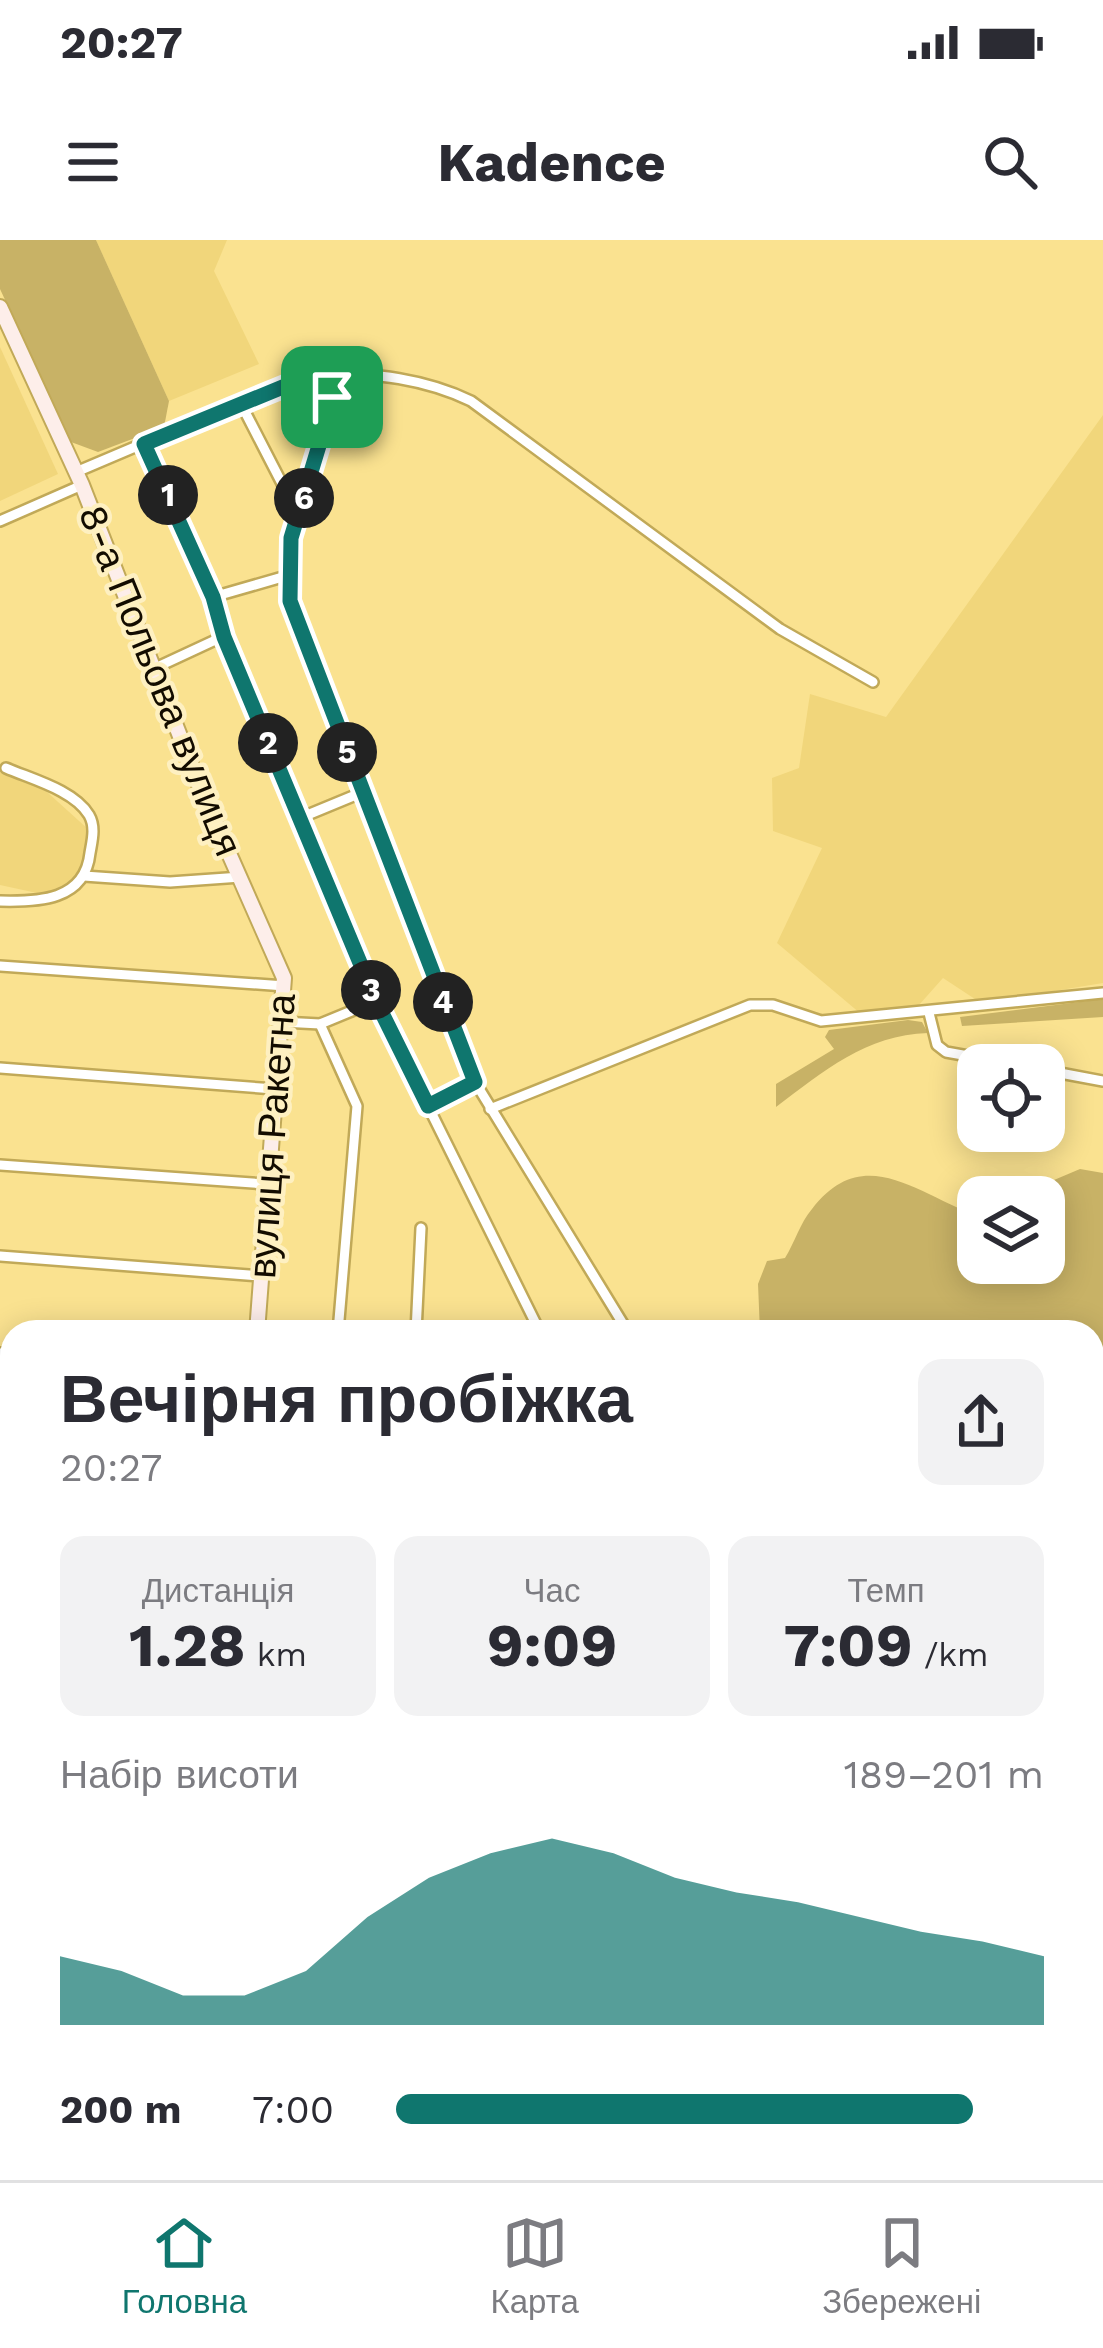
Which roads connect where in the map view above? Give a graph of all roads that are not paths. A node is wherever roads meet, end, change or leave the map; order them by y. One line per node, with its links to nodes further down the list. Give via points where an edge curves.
1 (0, 308): 5 (street, 8-а Польова вулиця)
2 (327, 384): 3 (street, via 300,378); 6 (street, via 331,406); 12 (street, via 361,376 471,401 780,628)
3 (240, 402): 4 (street); 6 (street, via 292,501)
4 (144, 444): 5 (street); 9 (street)
5 (79, 478): 7 (street); 11 (street, 8-а Польова вулиця)
6 (302, 503): 8 (street)
7 (0, 521)
8 (286, 576): 9 (street); 14 (street)
9 (213, 597): 10 (street)
10 (224, 637): 11 (street); 15 (street)
11 (153, 669): 17 (street, 8-а Польова вулиця)
12 (874, 682)
13 (6, 768): 16 (street, via 89,815)
14 (363, 792): 15 (street); 29 (street)
15 (300, 818): 22 (street)
16 (84, 876): 17 (street, 8-а Польова вулиця); 18 (street, via 58,897)
17 (241, 877): 20 (street, вулиця Ракетна)
18 (0, 901)
19 (0, 966): 20 (street)
20 (284, 986): 24 (street, вулиця Ракетна)
21 (1103, 993): 23 (street)
22 (376, 1001): 25 (street); 32 (street)
23 (928, 1013): 26 (street, via 938,1045); 33 (street, via 821,1021 750,1005)
24 (282, 1022): 25 (street); 31 (street, вулиця Ракетна)
25 (320, 1024): 40 (street, via 357,1106)
26 (957, 1054)
27 (0, 1068): 31 (street)
28 (1065, 1074): 30 (street)
29 (475, 1082): 32 (street); 33 (street)
30 (1103, 1082)
31 (275, 1089): 35 (street, вулиця Ракетна)
32 (428, 1106): 42 (street)
33 (490, 1109): 43 (street)
34 (0, 1165): 35 (street)
35 (266, 1184): 38 (street, вулиця Ракетна)
36 (421, 1228): 41 (street)
37 (0, 1256): 38 (street)
38 (261, 1276): 39 (street, вулиця Ракетна)
39 (258, 1320)
40 (339, 1320)
41 (417, 1320)
42 (534, 1320)
43 (621, 1320)

